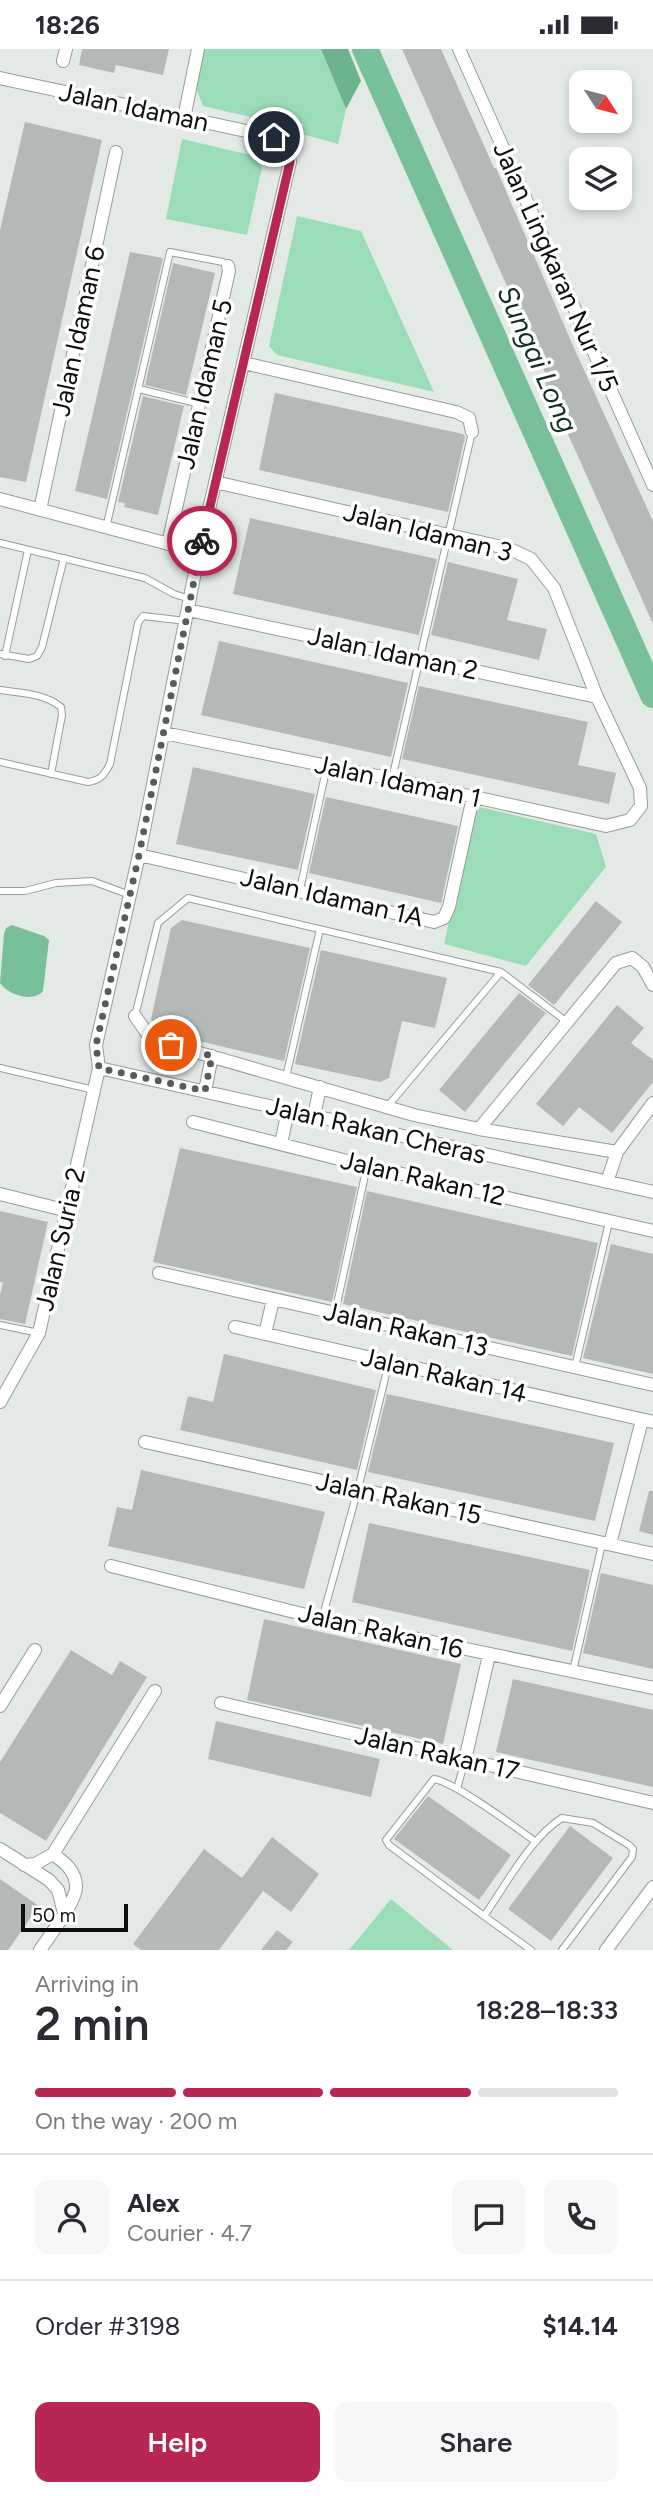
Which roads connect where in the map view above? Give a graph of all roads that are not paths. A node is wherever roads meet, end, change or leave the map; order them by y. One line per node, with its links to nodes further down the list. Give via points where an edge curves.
1 (198, 49): 4 (street)
2 (459, 49): 12 (street, Jalan Lingkaran Nur 1/5)
3 (0, 78): 4 (street, Jalan Idaman)
4 (184, 118): 7 (street, Jalan Idaman, via 274,137 287,146 290,162)
5 (116, 152): 14 (street, Jalan Idaman 6)
6 (228, 266): 8 (lane, via 170,252); 9 (street, Jalan Idaman 5)
7 (244, 363): 10 (street, via 456,411 469,418); 11 (street, Jalan Idaman)
8 (139, 389): 9 (lane); 15 (lane)
9 (200, 404): 18 (street, Jalan Idaman 5)
10 (472, 432): 16 (lane)
11 (215, 482): 16 (street, Jalan Idaman 3); 20 (street, Jalan Idaman)
12 (653, 485)
13 (0, 499): 14 (street)
14 (40, 510): 15 (street)
15 (106, 528): 18 (street)
16 (448, 534): 24 (lane); 26 (street, Jalan Idaman 3, via 510,549 531,559 554,588)
17 (0, 543): 19 (lane)
18 (168, 544): 20 (street)
19 (28, 549): 21 (lane); 23 (lane)
20 (199, 552): 22 (street, Jalan Idaman)
21 (64, 558): 22 (lane, via 145,578 174,594); 23 (lane, via 37,656)
22 (188, 610): 24 (street, Jalan Idaman 2); 27 (street, Jalan Idaman); 30 (lane, via 143,616 138,623 105,775 88,782)
23 (3, 655)
24 (420, 658): 26 (street, Jalan Idaman 2); 31 (lane)
25 (0, 690): 30 (lane, via 39,696 61,707)
26 (597, 697): 33 (street, Jalan Idaman 3, via 640,788 641,806)
27 (164, 733): 29 (street, Jalan Idaman 1); 34 (street, Jalan Idaman)
28 (0, 762): 30 (lane)
29 (327, 766): 31 (street, Jalan Idaman 1); 35 (lane)
30 (51, 774)
31 (392, 779): 32 (street, Jalan Idaman 1)
32 (473, 797): 33 (street, Jalan Idaman 1, via 606,826); 35 (street, Jalan Idaman 1A, via 443,918 434,922)
33 (630, 820)
34 (139, 855): 35 (street, Jalan Idaman 1A); 37 (street, Jalan Idaman)
35 (300, 889)
36 (0, 891): 37 (lane, via 92,881)
37 (130, 895): 45 (street, Jalan Idaman, via 96,1045)
38 (320, 929): 39 (lane); 41 (lane, via 188,898 158,923); 46 (lane)
39 (501, 972): 42 (lane); 51 (lane)
40 (653, 985): 42 (street, via 632,958 616,964)
41 (135, 1016): 43 (street, via 151,1039)
42 (567, 1022): 55 (street)
43 (212, 1056): 46 (street); 49 (street)
44 (0, 1068): 48 (lane)
45 (99, 1068): 48 (street, Jalan Suria 2); 49 (street, Jalan Rakan Cheras)
46 (286, 1077): 47 (street)
47 (320, 1087): 51 (street); 53 (street)
48 (94, 1090): 62 (street, Jalan Suria 2)
49 (205, 1091): 52 (street, Jalan Rakan Cheras)
50 (653, 1103): 57 (street)
51 (387, 1107): 55 (street)
52 (288, 1110): 53 (street, Jalan Rakan Cheras); 56 (street)
53 (314, 1116): 59 (street, Jalan Rakan Cheras)
54 (193, 1122): 56 (street, Jalan Rakan 12)
55 (479, 1129): 57 (street)
56 (281, 1144): 58 (street, Jalan Rakan 12)
57 (617, 1152): 59 (street)
58 (368, 1165): 63 (street, Jalan Rakan 12); 67 (lane)
59 (607, 1182): 60 (street, Jalan Rakan Cheras)
60 (653, 1192)
61 (0, 1194): 62 (street)
62 (68, 1211): 70 (street, Jalan Suria 2)
63 (609, 1220): 64 (street, Jalan Rakan 12); 73 (lane)
64 (653, 1231)
65 (159, 1273): 66 (street, Jalan Rakan 13)
66 (274, 1300): 67 (street, Jalan Rakan 13); 71 (street)
67 (335, 1313): 73 (street, Jalan Rakan 13)
68 (0, 1325): 70 (lane)
69 (235, 1327): 71 (street, Jalan Rakan 14)
70 (39, 1333): 75 (street, Jalan Suria 2)
71 (265, 1334): 72 (street, Jalan Rakan 14)
72 (389, 1362): 76 (street, Jalan Rakan 14); 78 (lane)
73 (575, 1367): 74 (street, Jalan Rakan 13)
74 (653, 1385)
75 (0, 1402)
76 (647, 1421): 79 (street)
77 (145, 1441): 78 (street, Jalan Rakan 15)
78 (358, 1489): 79 (street, Jalan Rakan 15); 82 (lane)
79 (606, 1543): 80 (street, Jalan Rakan 15); 85 (lane)
80 (653, 1554)
81 (111, 1566): 82 (street, Jalan Rakan 16)
82 (322, 1619): 84 (street, Jalan Rakan 16)
83 (34, 1650): 89 (street)
84 (489, 1655): 85 (street, Jalan Rakan 16); 90 (street)
85 (573, 1671): 86 (street, Jalan Rakan 16)
86 (653, 1688)
87 (155, 1691): 95 (street)
88 (221, 1703): 90 (street, Jalan Rakan 17)
89 (0, 1706)
90 (465, 1760): 91 (lane); 92 (street, Jalan Rakan 17)
91 (457, 1790): 93 (lane); 99 (lane, via 434,1779 386,1840)
92 (653, 1803)
93 (536, 1842): 99 (lane); 102 (lane, via 562,1818 593,1823 633,1849 632,1857)
94 (0, 1849): 96 (street)
95 (53, 1854): 96 (street); 98 (street, via 71,1870 77,1886)
96 (24, 1865): 98 (street, via 58,1890)
97 (653, 1887): 103 (street)
98 (64, 1913): 100 (street)
99 (484, 1916): 101 (lane)
100 (40, 1950)
101 (531, 1950)
102 (562, 1950)
103 (606, 1950)

